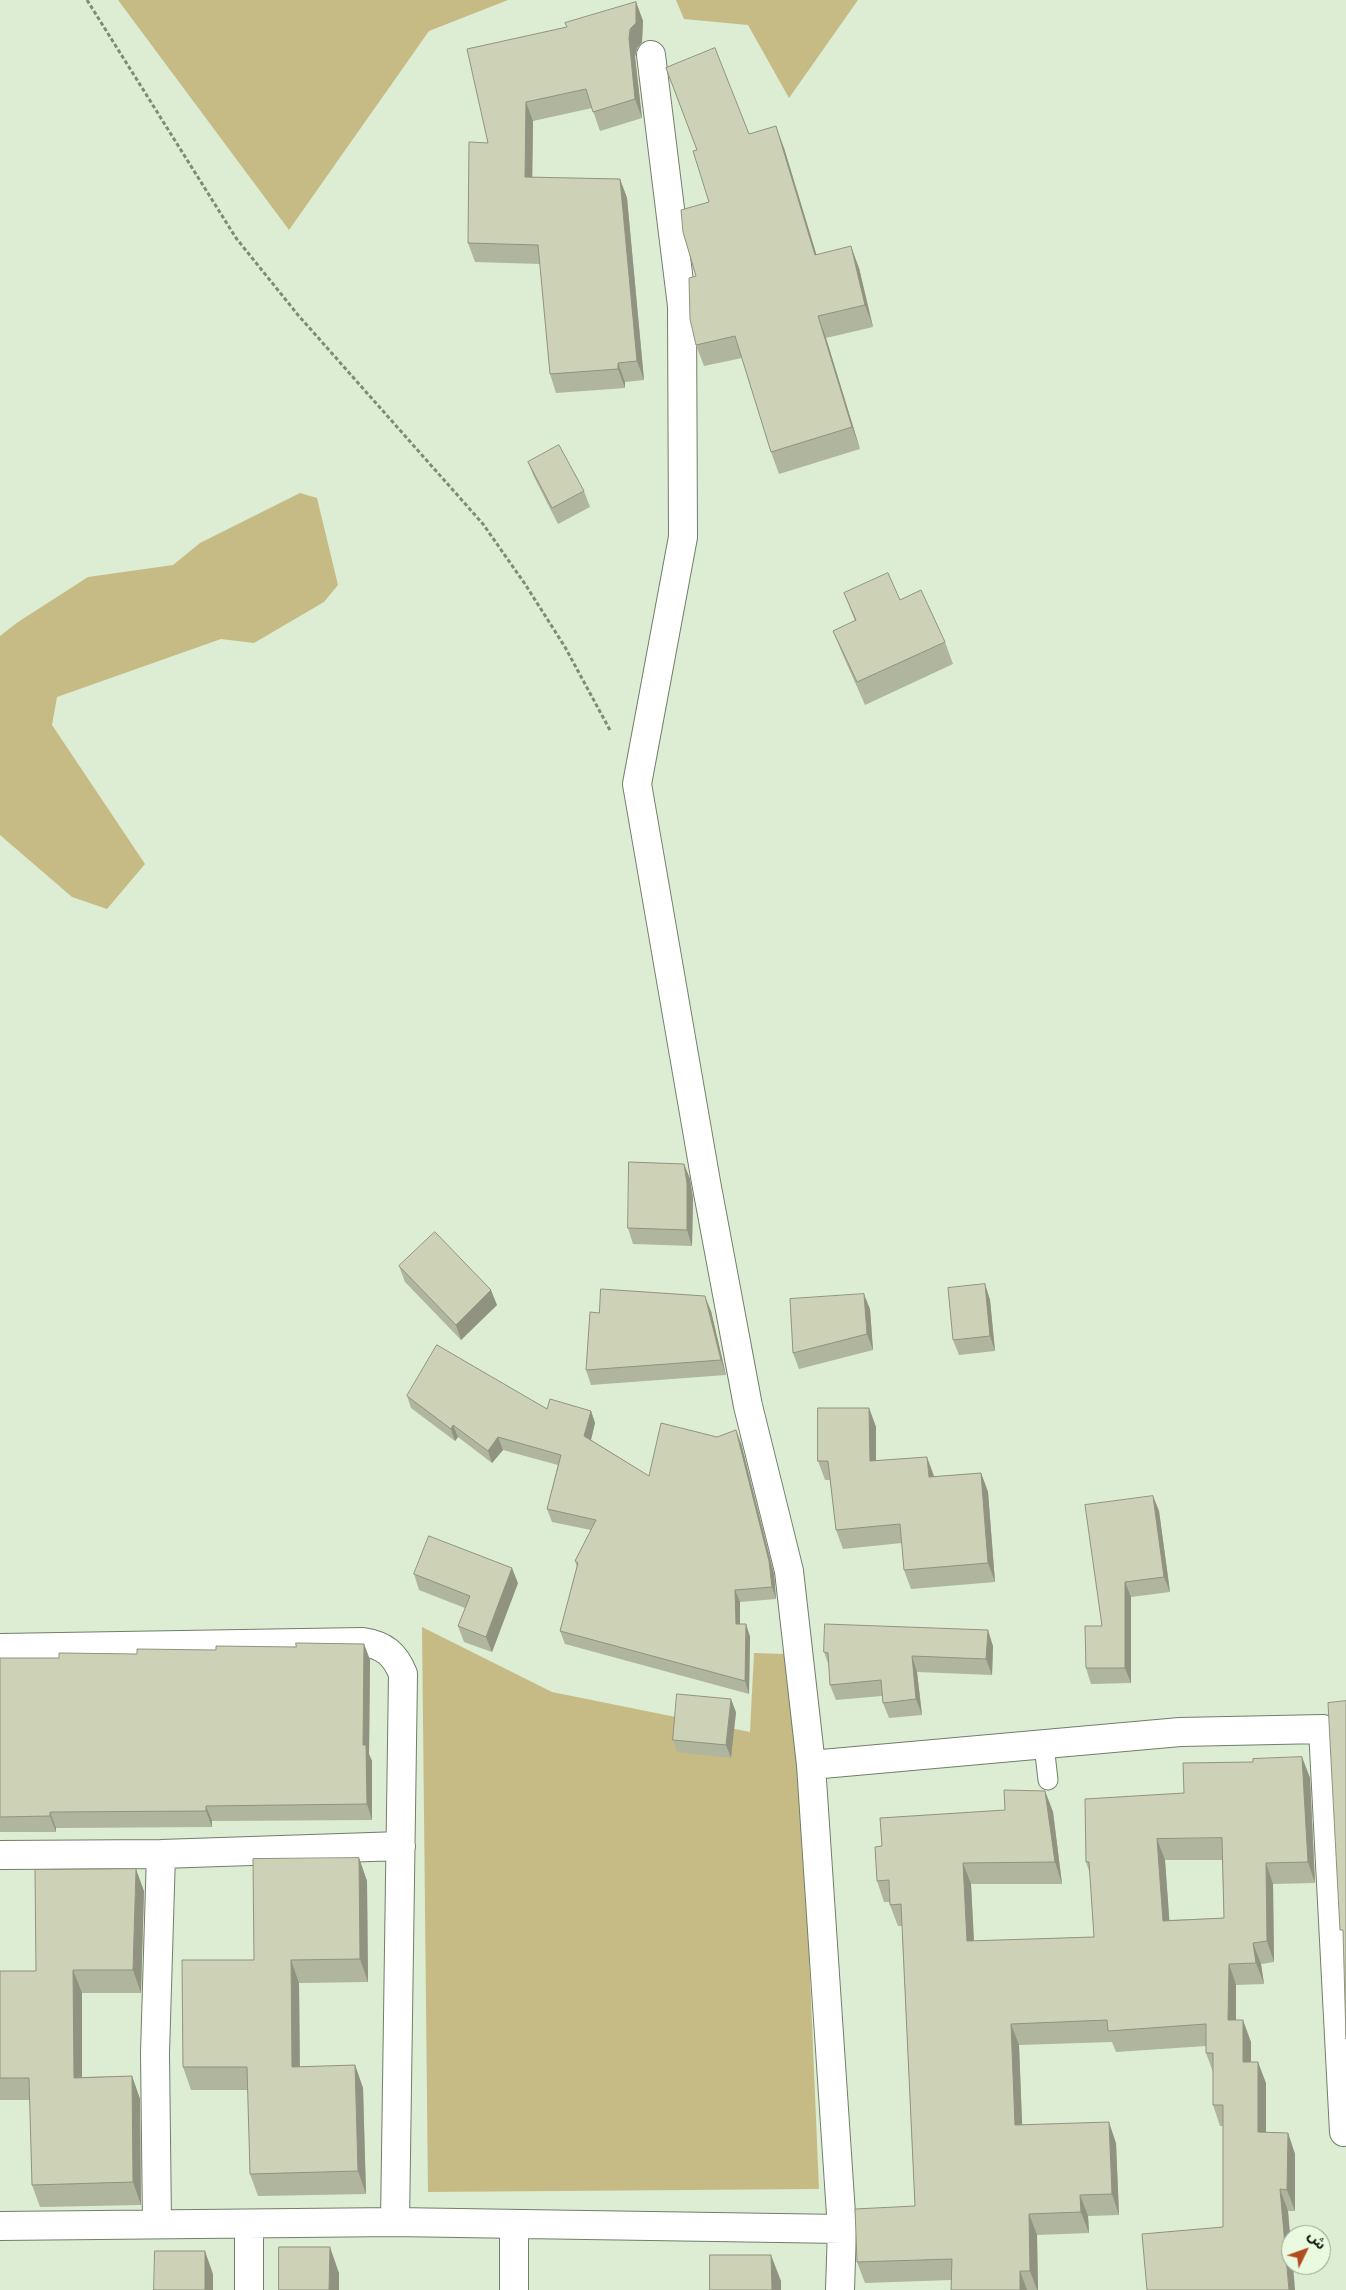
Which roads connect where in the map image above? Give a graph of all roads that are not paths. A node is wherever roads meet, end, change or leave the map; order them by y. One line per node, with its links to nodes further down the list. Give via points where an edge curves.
1 (651, 55): 4 (street, via 682,306 683,537 637,784 748,1406 789,1571)
2 (0, 1648): 6 (street, via 377,1644 390,1652 403,1674)
3 (1044, 1745): 4 (street); 5 (lane); 9 (street, via 1180,1732 1322,1729)
4 (811, 1765): 15 (street)
5 (1048, 1780)
6 (401, 1846): 7 (street); 10 (street)
7 (161, 1854): 8 (street); 11 (street, via 155,2053)
8 (0, 1855)
9 (1344, 2132)
10 (395, 2222): 12 (street); 13 (street)
11 (157, 2224): 12 (street); 14 (street)
12 (249, 2224): 16 (street)
13 (514, 2224): 15 (street); 17 (street)
14 (0, 2226)
15 (842, 2229): 18 (street)
16 (249, 2290)
17 (514, 2290)
18 (840, 2290)

